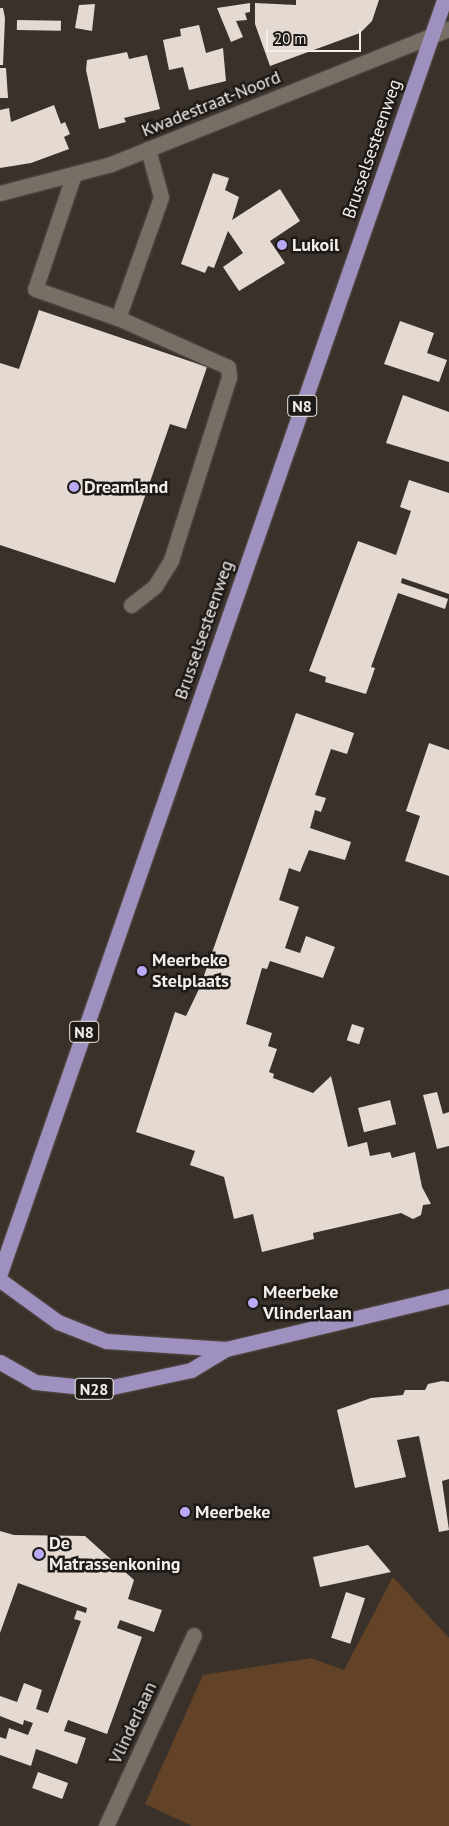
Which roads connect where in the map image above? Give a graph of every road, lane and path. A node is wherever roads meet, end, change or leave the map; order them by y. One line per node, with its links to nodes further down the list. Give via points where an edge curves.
1 (444, 0): 3 (main road, Brusselsesteenweg / N8)
2 (449, 28): 3 (street, Kwadestraat-Noord)
3 (432, 36): 4 (street, Kwadestraat-Noord); 9 (main road, Brusselsesteenweg / N8)
4 (148, 149): 5 (street, Kwadestraat-Noord); 7 (street, via 161,197)
5 (74, 174): 6 (street, Kwadestraat-Noord); 7 (street, via 35,289)
6 (0, 193)
7 (118, 318): 8 (street, via 228,367 229,377 171,560 155,586)
8 (131, 605)
9 (0, 1273)
10 (0, 1280): 12 (main road, N28, via 58,1322 106,1341)
11 (449, 1296): 12 (main road, N28)
12 (226, 1349): 13 (main road, N28, via 191,1370 103,1389 35,1382)
13 (0, 1362)
14 (194, 1635): 15 (street, Vlinderlaan)
15 (106, 1826)

